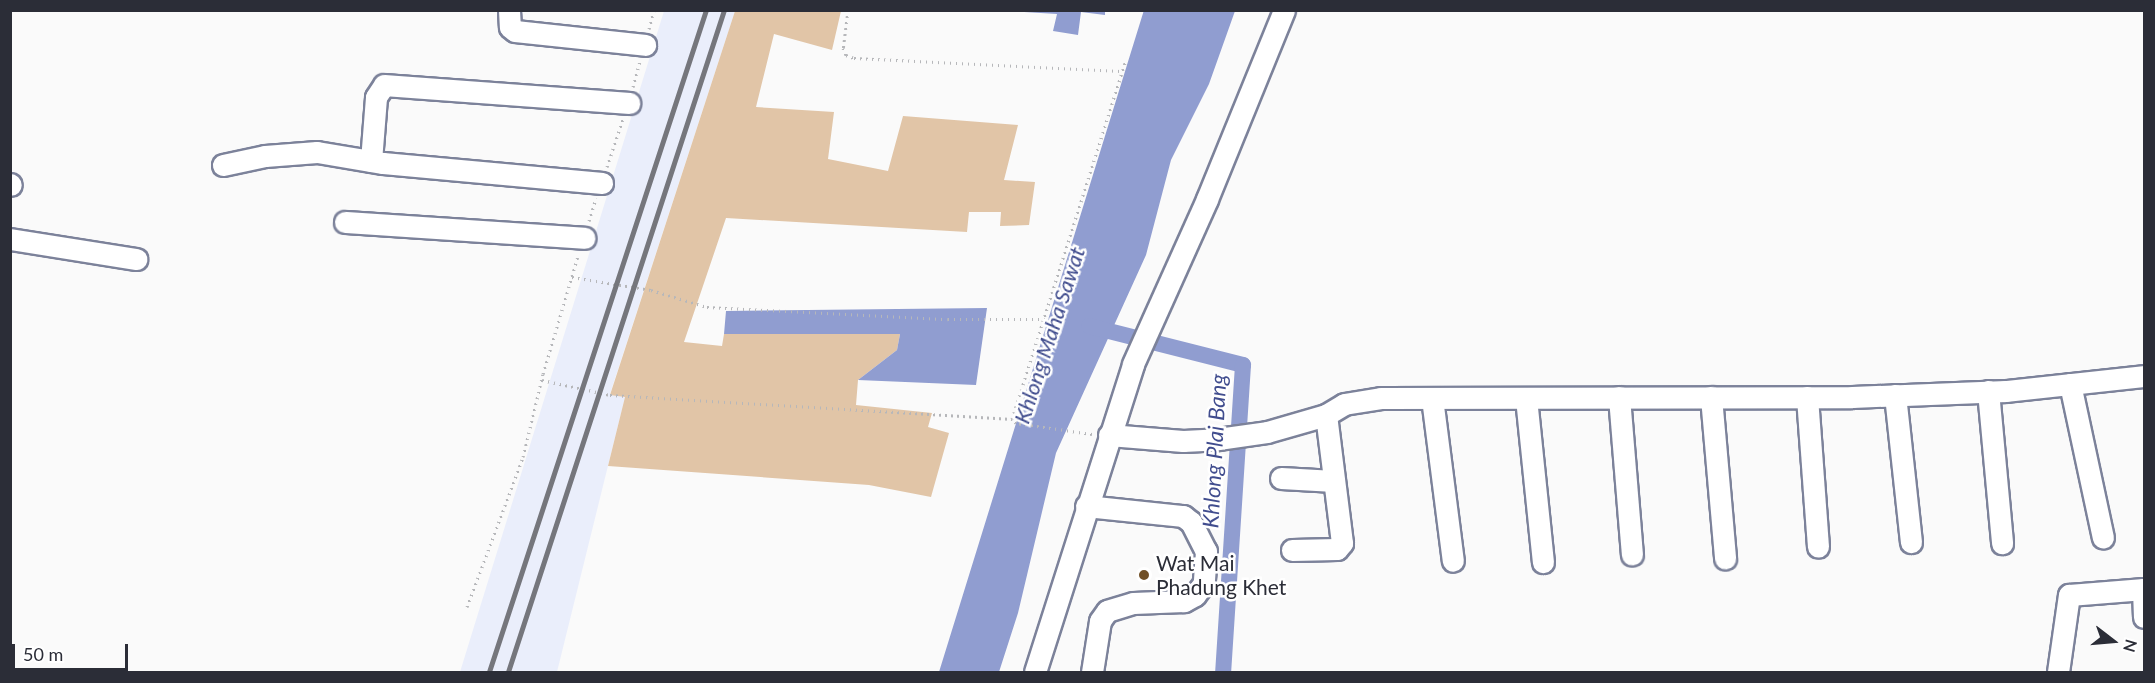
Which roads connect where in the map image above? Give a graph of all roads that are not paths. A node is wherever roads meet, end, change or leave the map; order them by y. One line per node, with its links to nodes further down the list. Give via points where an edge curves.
1 (509, 10): 3 (street, via 510,27 515,31)
2 (1284, 10): 22 (street, via 1133,364)
3 (645, 45)
4 (629, 103): 5 (street, via 384,85 376,97)
5 (371, 161): 6 (street, via 317,152 265,156); 7 (street)
6 (223, 165)
7 (602, 183)
8 (345, 222): 9 (street)
9 (584, 238)
10 (10, 239): 11 (street)
11 (136, 260)
12 (2145, 376): 13 (street)
13 (2070, 384): 14 (street); 26 (street)
14 (1988, 391): 15 (street); 28 (street)
15 (1895, 395): 18 (street); 27 (street)
16 (1619, 397): 17 (street); 20 (street); 31 (street)
17 (1711, 397): 18 (street); 32 (street)
18 (1808, 397): 29 (street)
19 (1432, 398): 20 (street); 21 (street, via 1382,398 1344,404); 33 (street)
20 (1526, 398): 34 (street)
21 (1326, 415): 22 (street, via 1267,432 1218,439 1183,441); 24 (street)
22 (1109, 435): 25 (street)
23 (1281, 478): 24 (street)
24 (1334, 480): 30 (street, via 1341,547)
25 (1086, 506): 37 (street); 38 (street, via 1182,516 1195,528 1206,551 1204,583 1195,595 1184,601 1133,603 1107,611 1100,621)
26 (2103, 538)
27 (1911, 542)
28 (2002, 543)
29 (1818, 547)
30 (1292, 550)
31 (1632, 554)
32 (1725, 558)
33 (1453, 561)
34 (1543, 562)
35 (2144, 589): 36 (street); 39 (street, via 2069,595)
36 (2145, 617)
37 (1035, 672)
38 (1092, 672)
39 (2058, 672)

